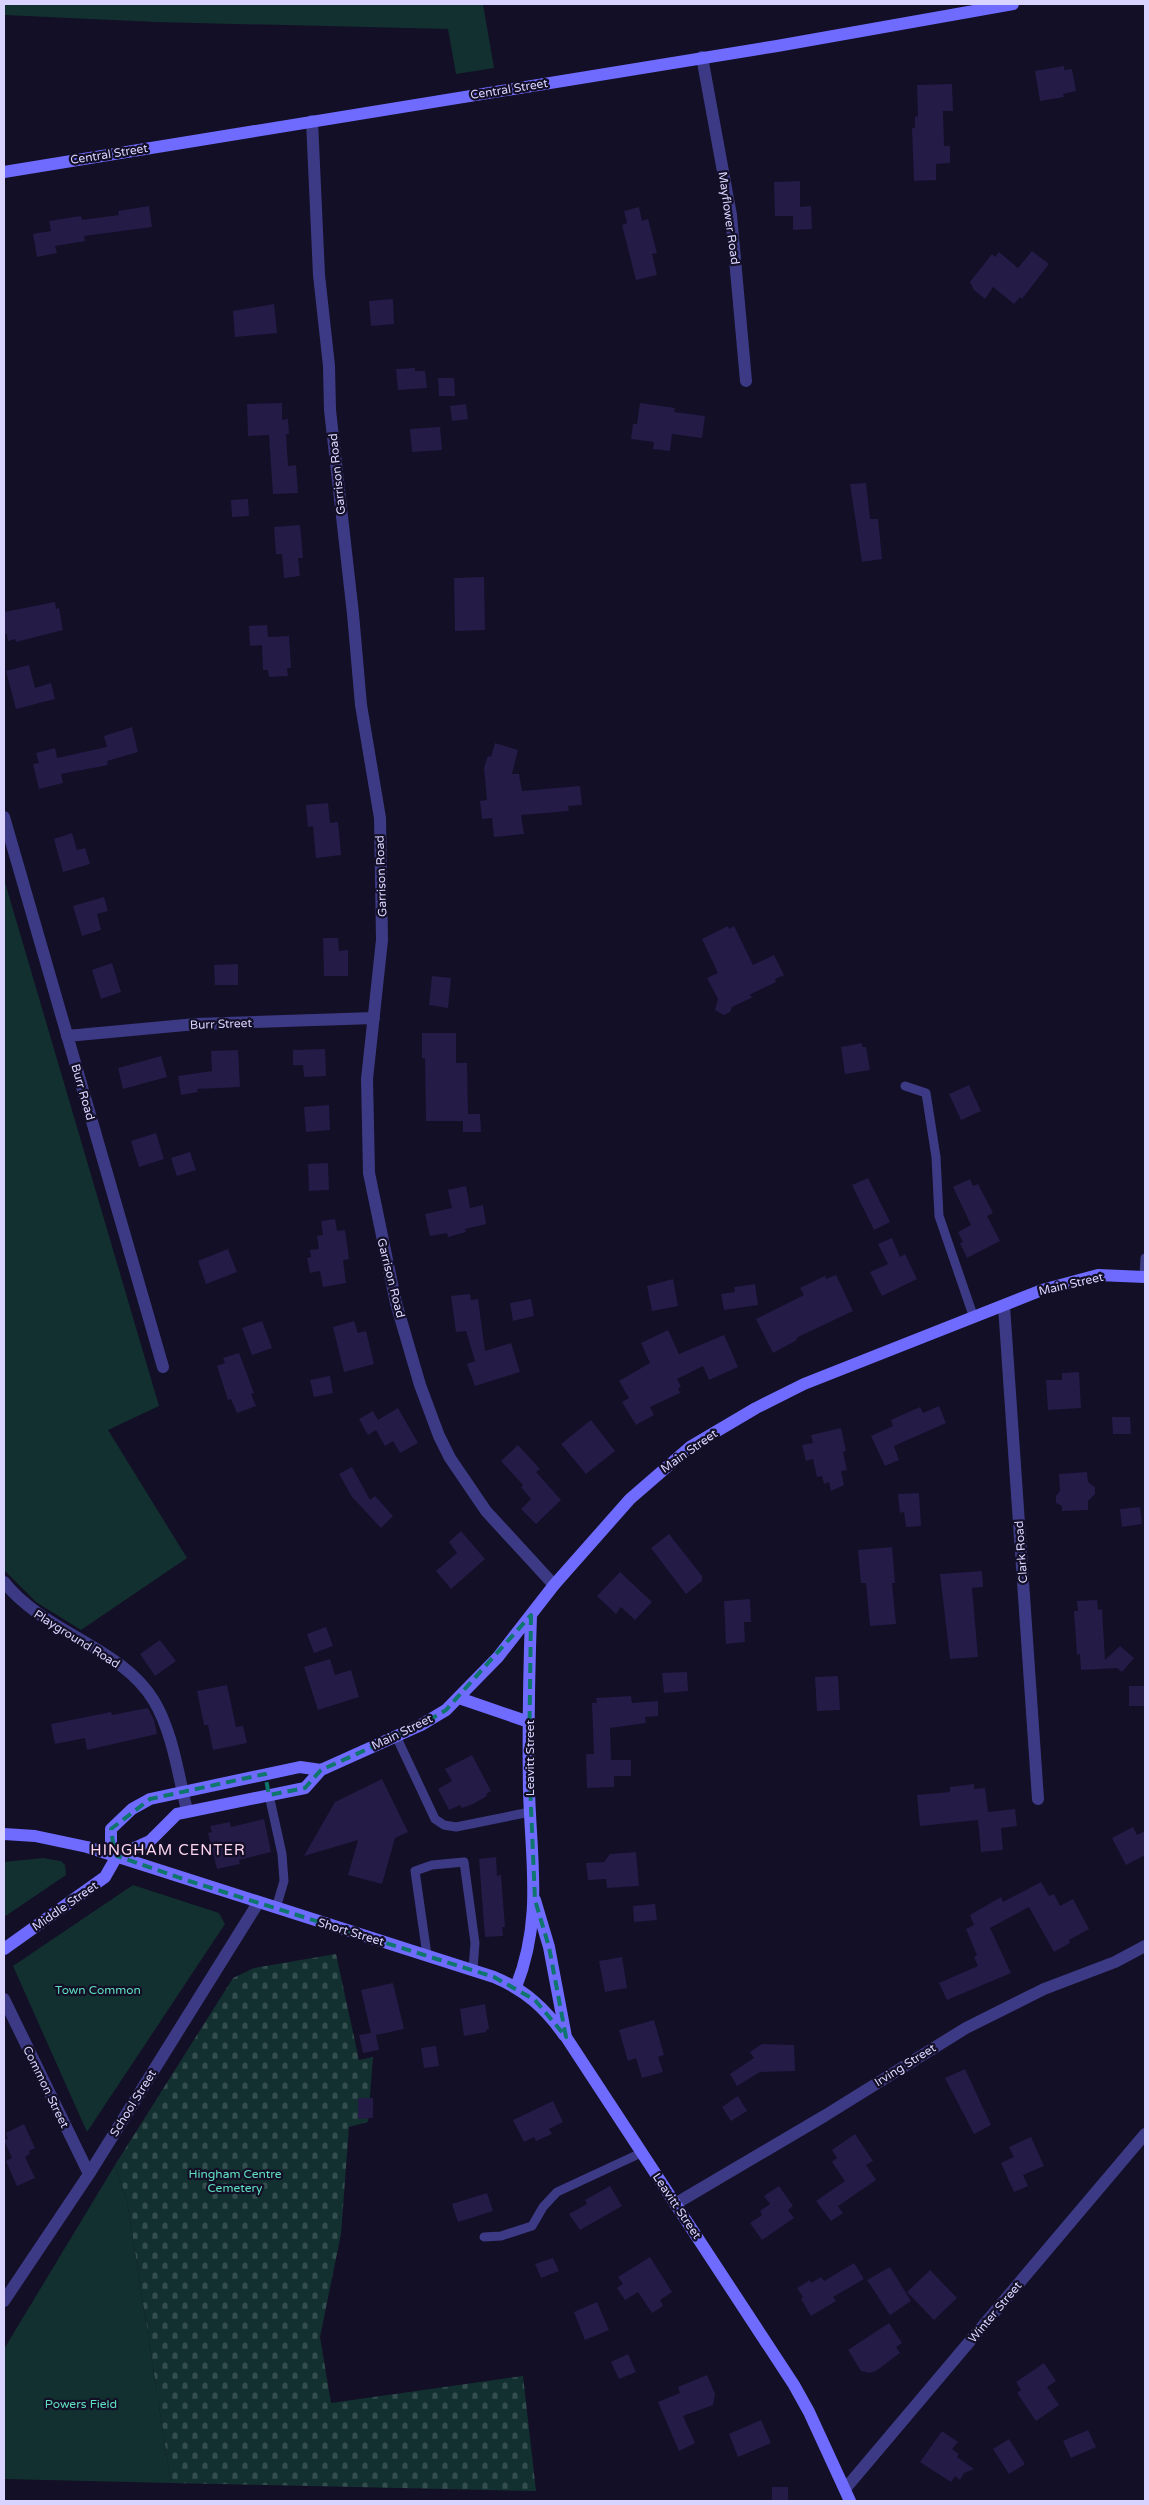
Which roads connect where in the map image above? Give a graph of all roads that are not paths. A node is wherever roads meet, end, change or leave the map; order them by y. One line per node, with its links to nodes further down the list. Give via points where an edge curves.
1 (1013, 4): 2 (main road, Central Street)
2 (702, 58): 3 (main road, Central Street); 5 (street, Mayflower Road, via 731,215)
3 (312, 121): 4 (main road, Central Street); 7 (street, Garrison Road, via 319,275 330,410 354,614 361,705 380,818 382,940)
4 (4, 172)
5 (746, 381)
6 (4, 817): 8 (street, Burr Road)
7 (374, 1018): 8 (street, Burr Street, via 196,1024); 16 (street, Garrison Road, via 367,1078 369,1173 396,1303 420,1385 439,1436 455,1465 486,1511)
8 (67, 1036): 14 (street, Burr Road)
9 (905, 1086): 13 (lane, via 926,1094 936,1157 939,1216)
10 (1145, 1258): 11 (lane)
11 (1144, 1277): 12 (main road, Main Street, via 1098,1276 1042,1290)
12 (1004, 1306): 13 (main road, Main Street); 25 (street, Clark Road)
13 (974, 1318): 16 (main road, Main Street, via 804,1384 690,1447 612,1518)
14 (163, 1368)
15 (4, 1582): 23 (street, Playground Road, via 30,1609 104,1654 145,1688 155,1703 167,1734)
16 (554, 1585): 17 (main road, Main Street)
17 (531, 1615): 18 (main road, Main Street, via 498,1657); 19 (main road, Leavitt Street)
18 (459, 1698): 19 (main road); 20 (main road, Main Street, via 421,1725)
19 (529, 1722): 27 (main road, Leavitt Street)
20 (396, 1736): 21 (main road, Main Street); 27 (lane, via 435,1819 444,1826 456,1827)
21 (321, 1770): 22 (main road, Main Street, via 300,1768); 24 (main road, Main Street, via 305,1788)
22 (265, 1774): 23 (main road, Main Street); 24 (main road)
23 (182, 1792): 26 (street, Playground Road); 29 (main road, Main Street, via 150,1799 132,1809 111,1829 111,1844)
24 (268, 1795): 26 (main road, Main Street); 32 (lane, via 282,1854 284,1881)
25 (1038, 1799)
26 (187, 1810): 29 (main road, Main Street, via 168,1820 150,1841)
27 (530, 1812): 30 (main road, Leavitt Street)
28 (4, 1834): 29 (main road, via 61,1841)
29 (117, 1856): 31 (main road, Short Street); 34 (main road, Middle Street, via 105,1877)
30 (535, 1900): 37 (main road, Leavitt Street, via 526,1963); 39 (main road, Leavitt Street, via 549,1947)
31 (258, 1903): 32 (main road, Short Street); 42 (street, School Street)
32 (276, 1908): 35 (main road, Short Street)
33 (1145, 1946): 43 (street, Irving Street, via 1115,1962 1044,1989 966,2028)
34 (4, 1949)
35 (427, 1955): 36 (main road, Short Street); 36 (lane, via 415,1871 432,1865 464,1862 475,1943)
36 (474, 1969): 37 (main road, Short Street)
37 (516, 1986): 39 (main road, Short Street, via 549,2014)
38 (4, 1999): 42 (street, Common Street)
39 (566, 2037): 41 (main road, Leavitt Street)
40 (1145, 2134): 46 (street, Winter Street)
41 (641, 2152): 43 (main road, Leavitt Street); 44 (lane, via 557,2192 542,2207 532,2226 501,2236)
42 (88, 2174): 45 (street, School Street)
43 (675, 2204): 46 (main road, Leavitt Street, via 794,2385)
44 (484, 2237)
45 (4, 2301)
46 (847, 2495)

